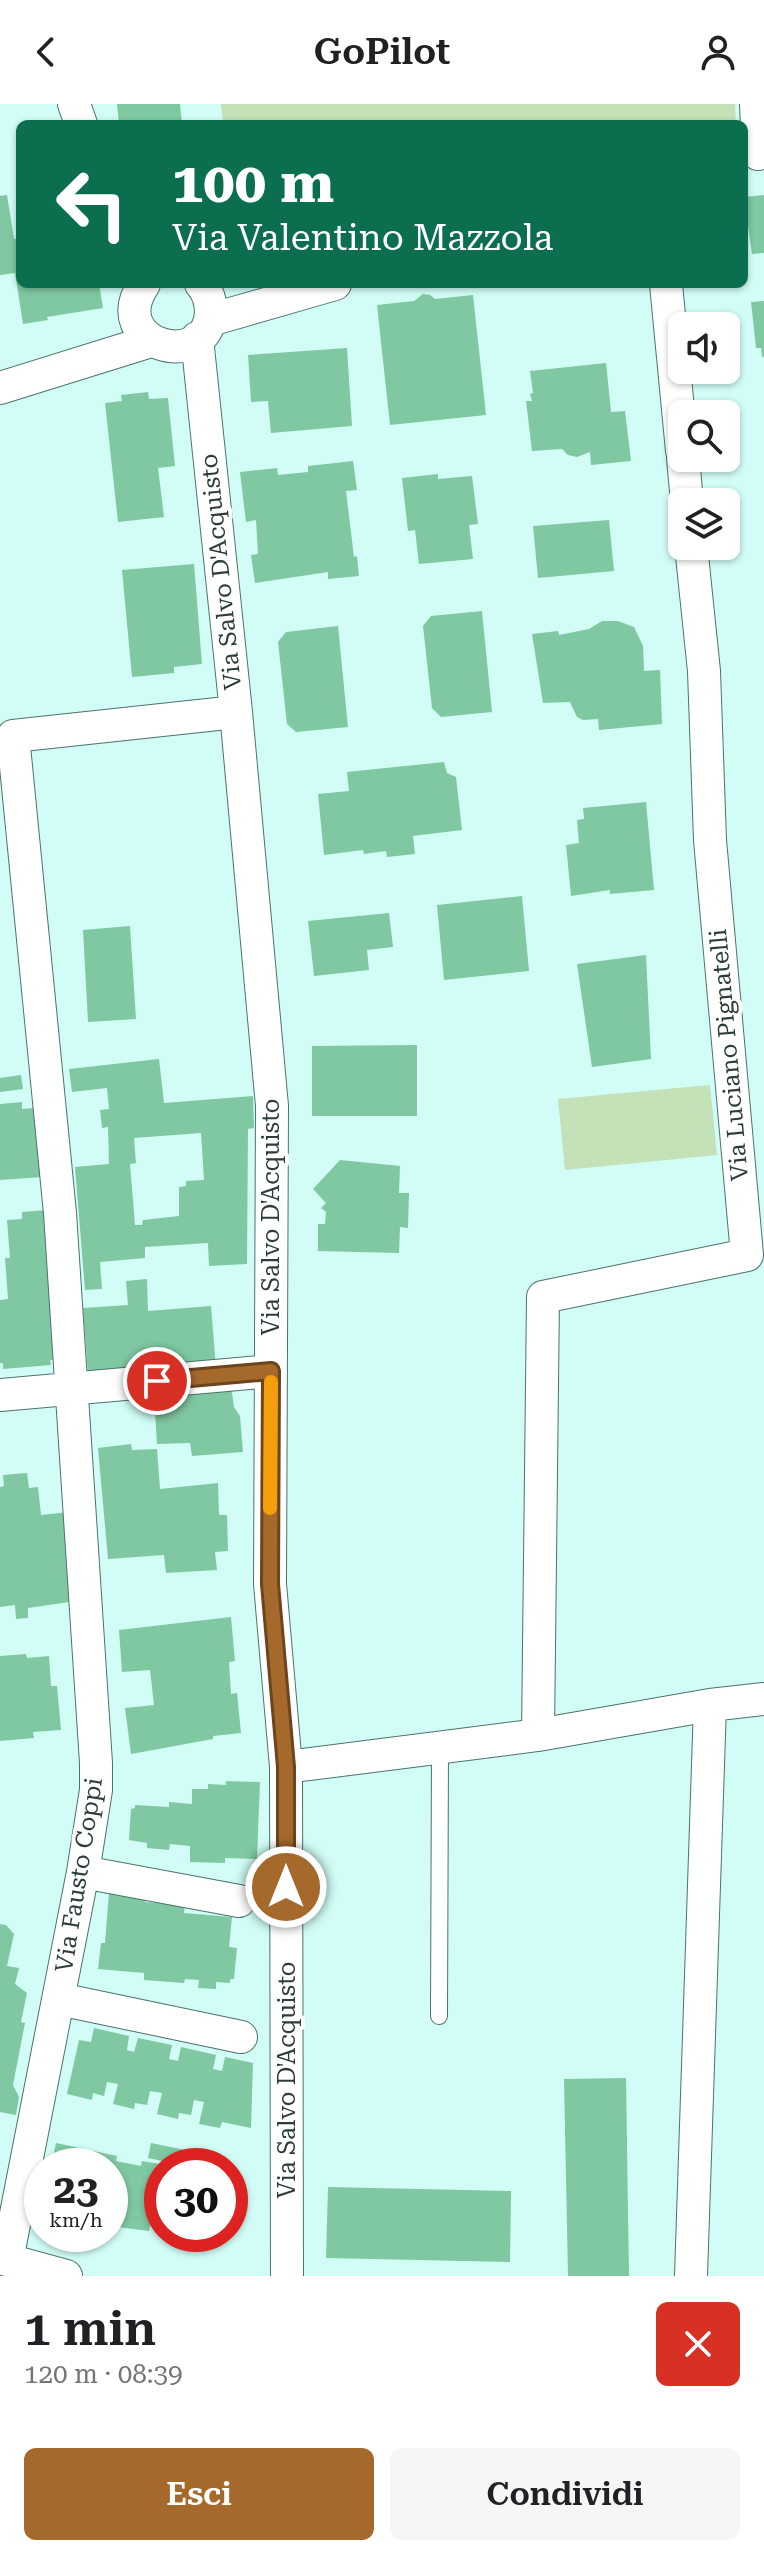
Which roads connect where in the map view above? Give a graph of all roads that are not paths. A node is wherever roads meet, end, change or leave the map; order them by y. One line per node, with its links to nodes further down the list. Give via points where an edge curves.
1 (756, 104): 2 (street)
2 (755, 155)
3 (323, 288): 6 (street)
4 (666, 288): 8 (street)
5 (137, 291): 6 (street, Via Salvo D'Acquisto, via 138,325)
6 (191, 321): 7 (street); 10 (street, Via Salvo D'Acquisto)
7 (0, 388)
8 (677, 400)
9 (692, 560): 16 (street, Via Luciano Pignatelli, via 704,671 710,840 747,1255 543,1297)
10 (236, 712): 11 (street, Via Salvo D'Acquisto, via 272,1106); 12 (street, Via Fausto Coppi, via 13,736)
11 (271, 1371): 12 (street); 18 (street, Via Salvo D'Acquisto, via 270,1584)
12 (72, 1389): 13 (street); 19 (street, Via Fausto Coppi, via 96,1763)
13 (0, 1395)
14 (764, 1699): 15 (street)
15 (710, 1705): 16 (street); 27 (street)
16 (538, 1735): 17 (street)
17 (440, 1748): 18 (street); 22 (lane)
18 (286, 1767): 26 (street, Via Salvo D'Acquisto)
19 (83, 1872): 20 (street); 21 (street, Via Fausto Coppi)
20 (239, 1901)
21 (59, 1999): 23 (street); 24 (street, Via Fausto Coppi)
22 (439, 2016)
23 (241, 2037)
24 (4, 2259): 25 (street)
25 (66, 2276)
26 (287, 2276)
27 (691, 2276)

